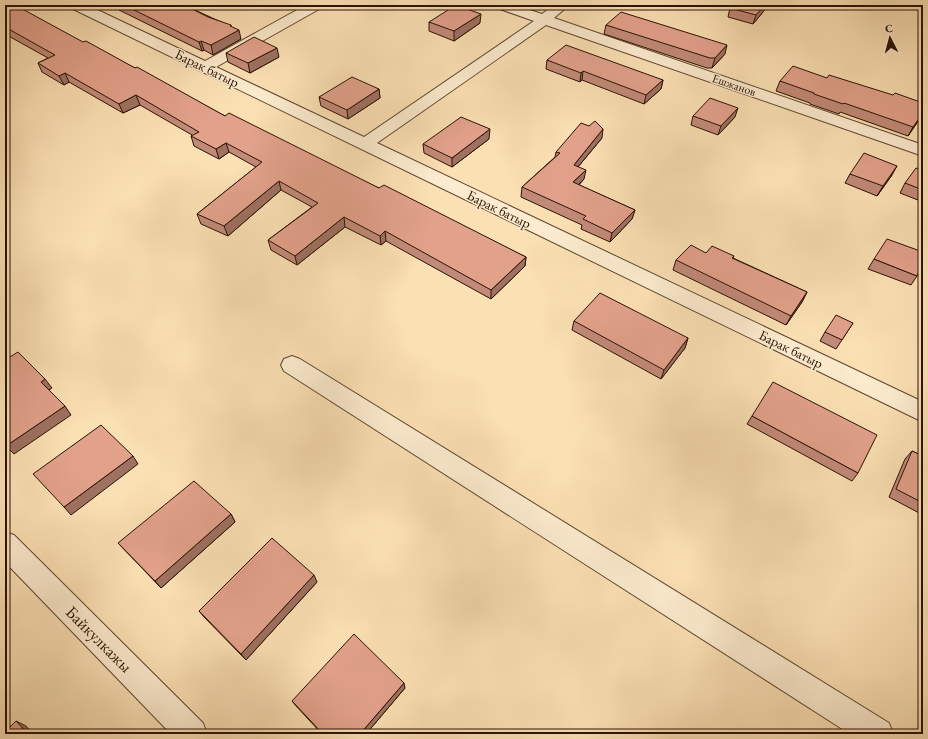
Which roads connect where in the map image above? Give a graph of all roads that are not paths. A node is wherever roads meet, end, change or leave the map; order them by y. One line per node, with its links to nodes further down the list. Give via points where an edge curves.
1 (76, 5): 6 (street, Барак батыр)
2 (316, 5): 6 (street)
3 (502, 5): 5 (street, Ешжанов)
4 (562, 5): 5 (street)
5 (544, 20): 7 (street); 8 (street, Ешжанов)
6 (205, 67): 7 (street, Барак батыр)
7 (364, 144): 10 (street, Барак батыр)
8 (923, 151)
9 (292, 365): 13 (street)
10 (923, 413)
11 (5, 544): 12 (street, Байкулкажы)
12 (192, 734)
13 (878, 734)

